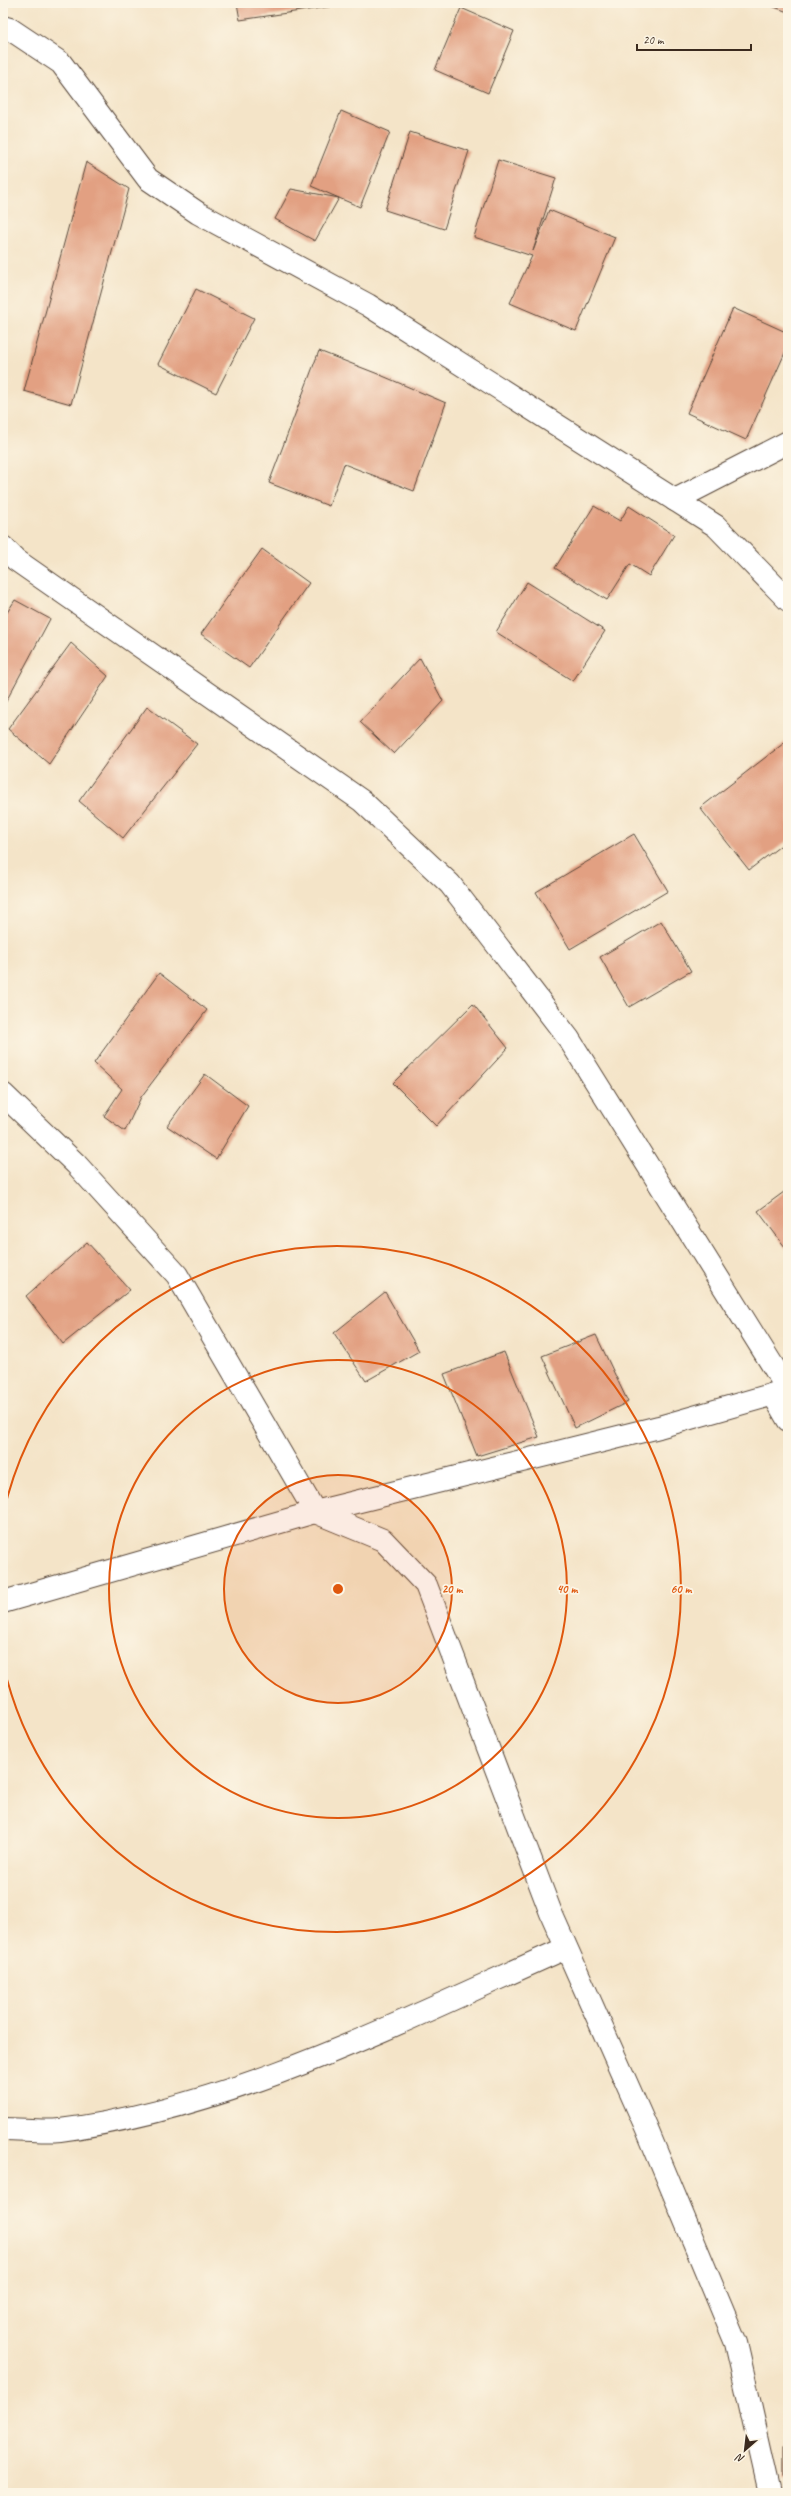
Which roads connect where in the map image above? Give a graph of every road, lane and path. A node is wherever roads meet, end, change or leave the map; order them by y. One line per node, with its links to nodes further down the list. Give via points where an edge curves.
1 (3, 27): 3 (street, via 61,63 148,178 198,212 368,305)
2 (788, 442): 3 (street)
3 (675, 500): 5 (street, via 716,526)
4 (3, 547): 7 (street, via 23,565 362,801 450,884 569,1039)
5 (788, 600)
6 (3, 1094): 9 (street, via 76,1164 176,1275)
7 (783, 1391): 8 (street); 9 (street, via 658,1427)
8 (788, 1420)
9 (315, 1512): 10 (street); 11 (street, via 383,1540 426,1586)
10 (3, 1602)
11 (566, 1948): 12 (street, via 302,2063 168,2110 59,2130); 13 (street, via 646,2127 736,2342)
12 (3, 2129)
13 (770, 2493)

